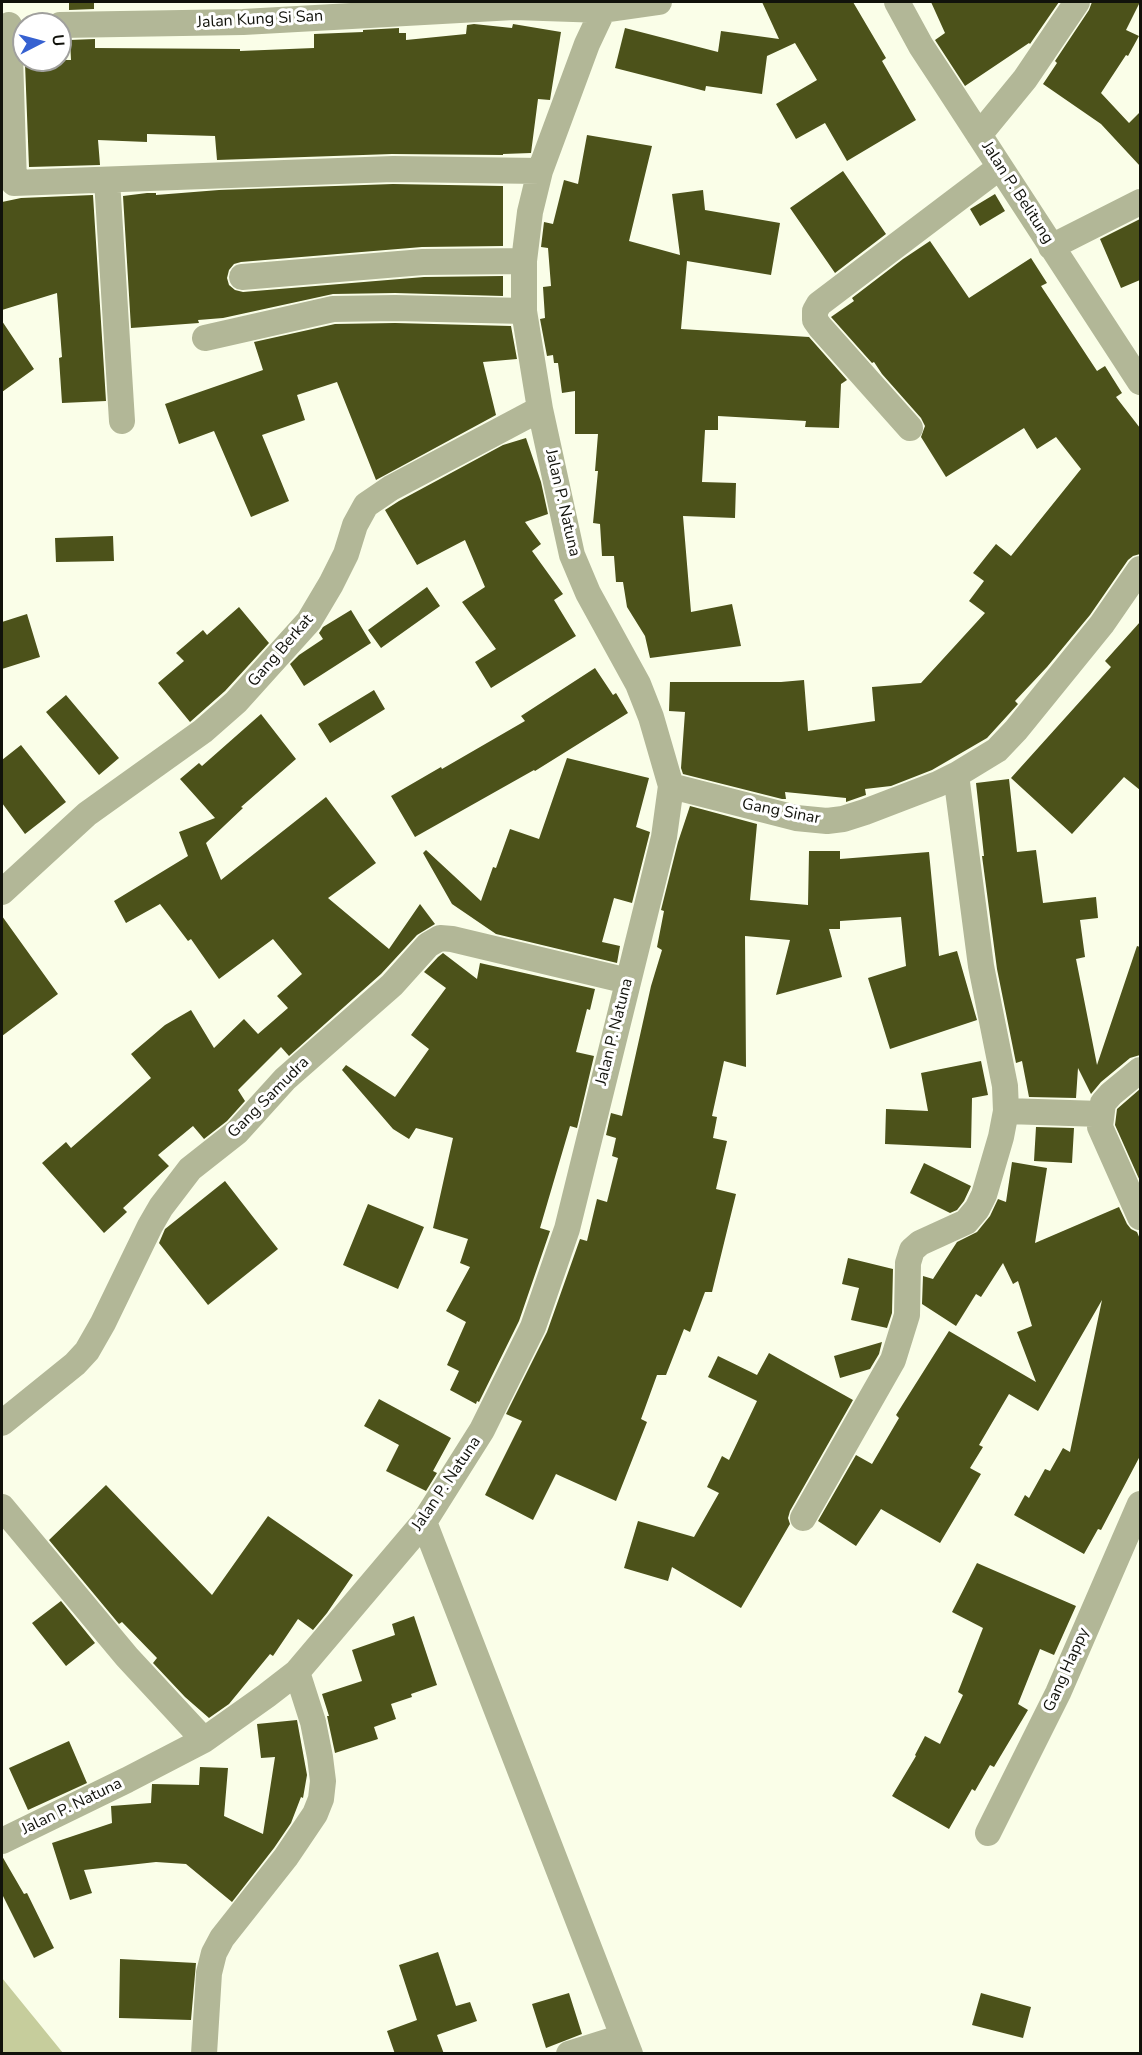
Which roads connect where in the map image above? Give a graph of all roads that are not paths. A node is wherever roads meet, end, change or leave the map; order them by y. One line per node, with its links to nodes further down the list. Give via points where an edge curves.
1 (659, 2): 5 (street, Jalan Kung Si San)
2 (897, 2): 9 (street, Jalan P. Belitung, via 921,46)
3 (1077, 2): 9 (street, via 1025,79)
4 (513, 4): 5 (street, Jalan Kung Si San); 6 (street, Jalan Kung Si San, via 243,22)
5 (603, 10): 11 (street, Jalan P. Natuna)
6 (136, 13): 7 (street, Jalan Kung Si San)
7 (72, 23)
8 (11, 25): 12 (street, via 14,183)
9 (981, 132): 10 (street, Jalan P. Belitung)
10 (1000, 167): 14 (street, Jalan P. Belitung); 22 (street, via 819,304 815,311 820,327)
11 (540, 171): 12 (street, via 382,169); 15 (street, Jalan P. Natuna)
12 (106, 180): 21 (street)
13 (1140, 202): 14 (street)
14 (1051, 247): 19 (street, Jalan P. Belitung)
15 (524, 261): 16 (street, via 423,262); 17 (street, Jalan P. Natuna)
16 (242, 277)
17 (524, 311): 18 (street, via 352,307); 20 (street, Jalan P. Natuna)
18 (205, 338)
19 (1140, 382)
20 (540, 409): 25 (street, Jalan P. Natuna, via 572,555 588,593 638,684); 26 (street, Gang Berkat, via 366,505 346,554 309,621 236,702 203,731 87,814)
21 (122, 421)
22 (910, 428)
23 (1140, 569): 24 (street, Gang Sinar, via 1102,624 1016,730 997,750)
24 (956, 775): 25 (street, Gang Sinar, via 866,812 828,821 796,818); 29 (street, via 981,966 1005,1086)
25 (671, 786): 27 (street, Jalan P. Natuna, via 664,837)
26 (2, 892)
27 (628, 981): 32 (street, Gang Samudra, via 452,939 441,938 428,945 392,985 285,1079 237,1132 190,1169 150,1226 87,1351); 36 (street, Jalan P. Natuna, via 567,1229 533,1328 482,1430)
28 (1140, 1070): 30 (street, via 1103,1103)
29 (1006, 1111): 30 (street); 35 (street, via 990,1176 977,1209 966,1222 912,1250 907,1315 893,1360)
30 (1101, 1114): 31 (street, via 1100,1127)
31 (1140, 1217)
32 (2, 1423)
33 (1140, 1504): 39 (street, Gang Happy, via 1058,1693)
34 (2, 1507): 38 (street, via 127,1657)
35 (802, 1518)
36 (424, 1522): 37 (street, Jalan P. Natuna); 41 (street)
37 (297, 1672): 38 (street, Jalan P. Natuna); 42 (street, via 320,1757 321,1799 315,1815 286,1857 214,1953 209,1972)
38 (204, 1740): 40 (street, Jalan P. Natuna)
39 (988, 1833)
40 (2, 1841)
41 (627, 2045): 43 (street)
42 (204, 2054)
43 (569, 2054)

